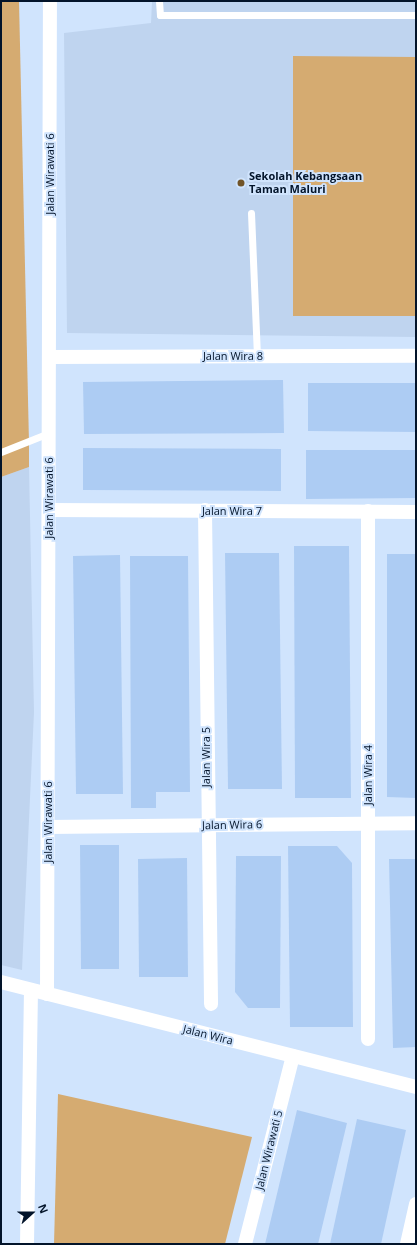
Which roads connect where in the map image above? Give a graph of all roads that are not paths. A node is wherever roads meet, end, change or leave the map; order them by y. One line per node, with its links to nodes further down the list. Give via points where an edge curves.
1 (50, 1): 5 (street, Jalan Wirawati 6)
2 (160, 1): 3 (lane, via 160,15)
3 (416, 15)
4 (251, 213): 6 (lane)
5 (49, 356): 6 (street, Jalan Wira 8); 8 (street, Jalan Wirawati 6)
6 (257, 356): 7 (street, Jalan Wira 8)
7 (416, 356)
8 (49, 433): 9 (lane); 10 (street, Jalan Wirawati 6)
9 (1, 452)
10 (49, 510): 11 (street, Jalan Wira 7); 17 (street, Jalan Wirawati 6)
11 (205, 510): 12 (street, Jalan Wira 7); 16 (street, Jalan Wira 5)
12 (368, 511): 13 (street, Jalan Wira 7); 15 (street, Jalan Wira 4)
13 (416, 512)
14 (416, 822): 15 (street, Jalan Wira 6)
15 (368, 823): 16 (street, Jalan Wira 6); 22 (street, Jalan Wira 4)
16 (207, 825): 17 (street, Jalan Wira 6); 21 (street, Jalan Wira 5)
17 (48, 827): 20 (street, Jalan Wirawati 6)
18 (1, 982): 19 (street, Jalan Wira)
19 (31, 990): 20 (street, Jalan Wira); 26 (street)
20 (47, 994): 23 (street, Jalan Wira)
21 (211, 1004)
22 (368, 1039)
23 (293, 1056): 24 (street, Jalan Wira); 27 (street, Jalan Wirawati 5)
24 (416, 1088)
25 (416, 1204): 28 (street)
26 (27, 1244)
27 (246, 1244)
28 (407, 1244)

